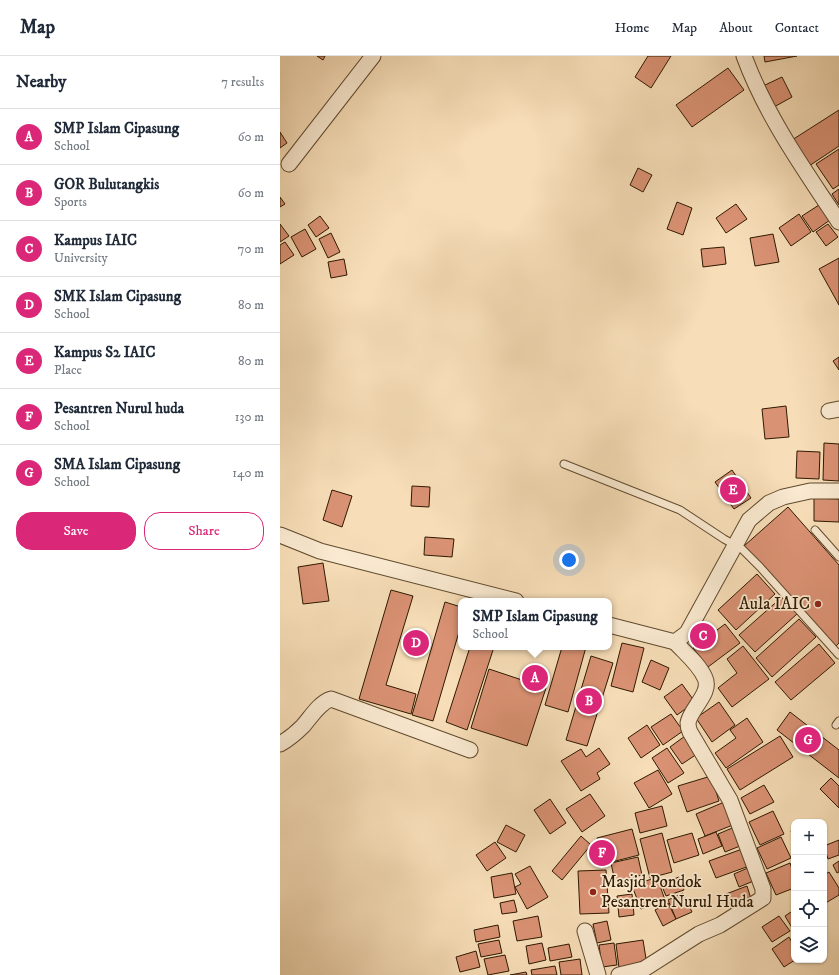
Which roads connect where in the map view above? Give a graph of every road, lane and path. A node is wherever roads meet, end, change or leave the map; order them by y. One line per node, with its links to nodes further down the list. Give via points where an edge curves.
1 (374, 56): 3 (street)
2 (744, 56): 4 (street, via 767,110)
3 (289, 164)
4 (839, 222)
5 (564, 464): 9 (lane, via 680,510)
6 (839, 491): 9 (street, via 810,491 769,502 749,520)
7 (816, 530): 10 (lane)
8 (280, 535): 11 (street, via 320,551)
9 (736, 545): 13 (street); 14 (lane, via 760,567)
10 (839, 557)
11 (504, 598)
12 (612, 626): 13 (street)
13 (681, 638): 19 (street, via 706,679 707,686 690,717 690,732 730,800 763,888 762,898 644,969)
14 (839, 654)
15 (280, 744): 16 (street, via 290,738 325,701 331,699)
16 (470, 750)
17 (585, 931): 18 (street)
18 (598, 975)
19 (619, 975)

